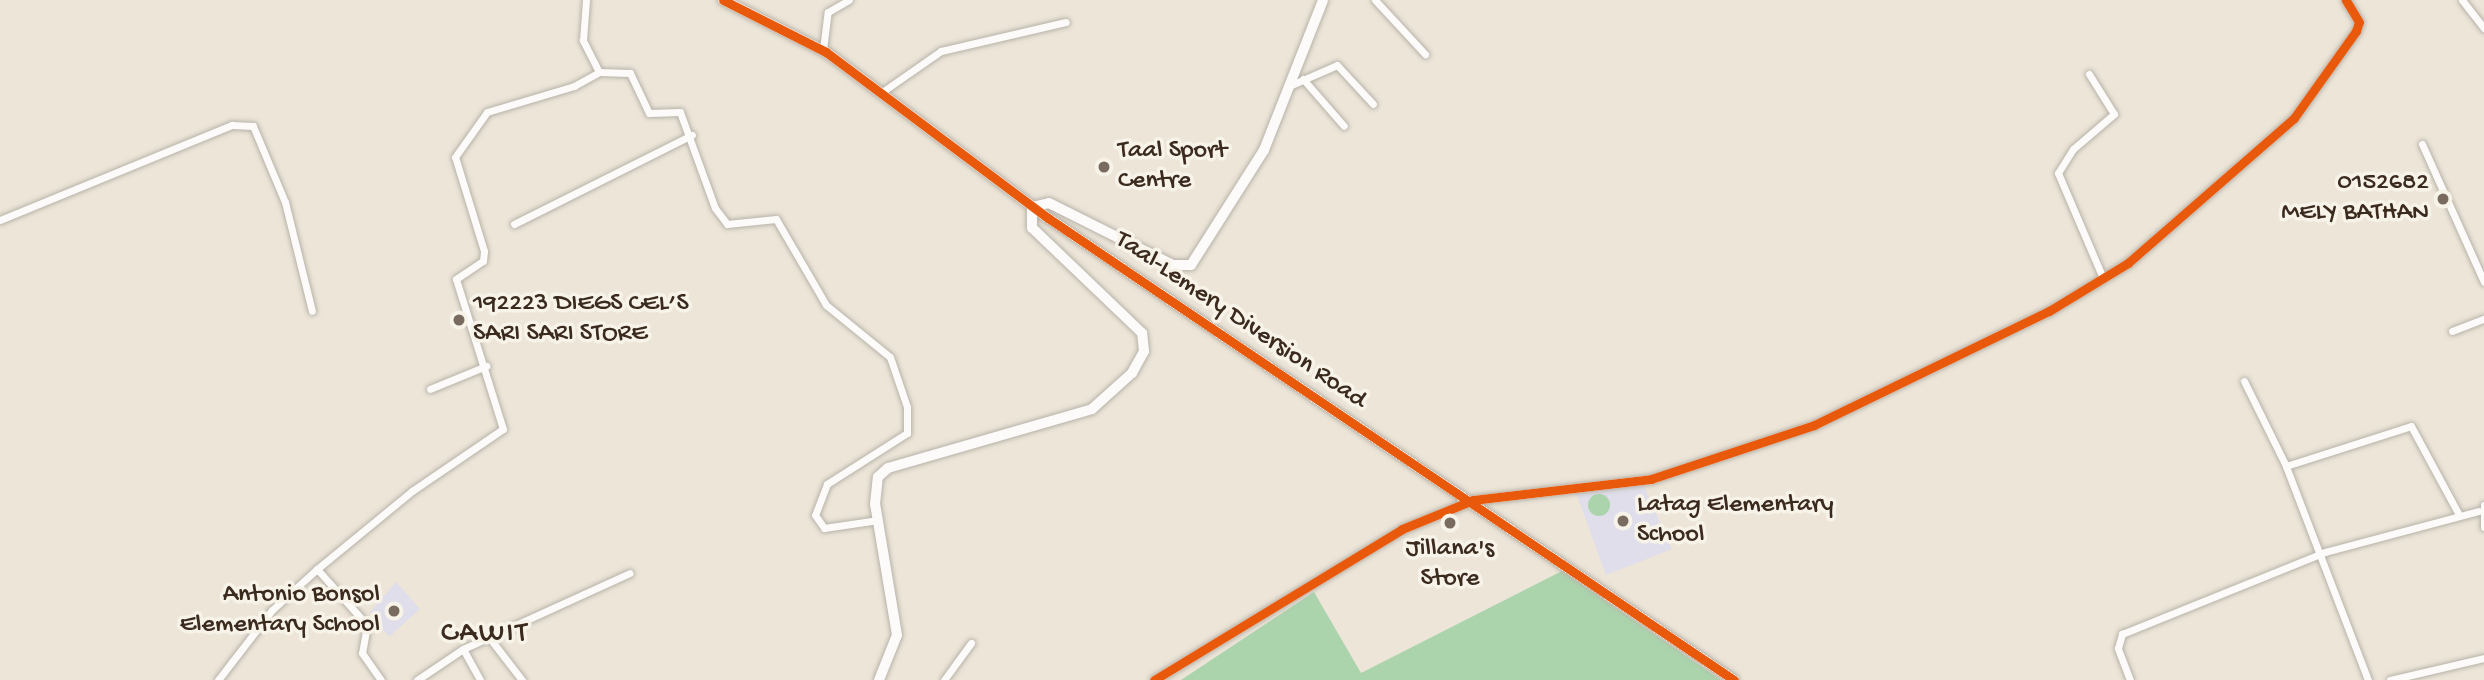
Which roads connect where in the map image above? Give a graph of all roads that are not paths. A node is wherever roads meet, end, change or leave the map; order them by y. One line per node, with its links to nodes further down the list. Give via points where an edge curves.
1 (586, 0): 12 (street, via 583,40)
2 (723, 0): 10 (main road, Taal-Lemery Diversion Road)
3 (849, 0): 10 (street, via 828,12)
4 (1323, 0): 15 (main road)
5 (1375, 0): 11 (street)
6 (2346, 0): 24 (street, via 2359,22 2356,31 2294,118 2218,191)
7 (2462, 0): 9 (street)
8 (1066, 22): 16 (street, via 941,51)
9 (2484, 28)
10 (822, 50): 16 (main road, Taal-Lemery Diversion Road)
11 (1425, 54)
12 (598, 72): 19 (street, via 629,73 649,113 680,112); 29 (street, via 574,86 487,112 454,157 484,234 482,261 456,279)
13 (2089, 74): 24 (street, via 2114,114 2073,149 2058,173)
14 (1303, 79): 15 (street); 17 (street, via 1337,65); 18 (street)
15 (1288, 87): 21 (main road, via 1264,150 1191,265 1172,265 1049,204)
16 (882, 92): 21 (main road, Taal-Lemery Diversion Road)
17 (1373, 104)
18 (1343, 126)
19 (692, 135): 23 (street); 36 (street, via 715,208 727,223 776,219 826,305 890,357 907,407 907,433 827,484 815,515 824,528)
20 (2422, 144): 25 (street)
21 (1032, 207): 33 (main road, Taal-Lemery Diversion Road); 36 (main road, via 1032,228 1142,333 1144,351 1132,373 1092,409 888,468 878,477)
22 (0, 220): 26 (street, via 232,125 253,126 285,202)
23 (513, 224)
24 (2103, 278): 33 (street, via 2049,311 1814,425 1651,479)
25 (2484, 282)
26 (312, 311)
27 (2484, 319): 28 (street)
28 (2452, 331)
29 (486, 366): 31 (street); 39 (street, via 503,429 412,491)
30 (2244, 381): 32 (street)
31 (430, 389)
32 (2286, 466): 35 (street, via 2411,426); 38 (street)
33 (1473, 500): 52 (street, via 1402,529); 53 (main road, Taal-Lemery Diversion Road)
34 (2482, 508): 35 (street); 37 (street)
35 (2458, 513): 38 (street)
36 (878, 520): 50 (main road, via 897,635)
37 (2484, 527)
38 (2320, 554): 54 (street, via 2122,634 2118,648); 55 (street)
39 (317, 569): 45 (street, via 272,610); 46 (street, via 367,625 362,653)
40 (630, 573): 41 (street)
41 (488, 636): 43 (street); 49 (street)
42 (971, 643): 51 (street)
43 (464, 649): 47 (street); 48 (street)
44 (2484, 658): 56 (street)
45 (218, 680)
46 (381, 680)
47 (417, 680)
48 (480, 680)
49 (522, 680)
50 (879, 680)
51 (944, 680)
52 (1154, 680)
53 (1734, 680)
54 (2130, 680)
55 (2368, 680)
56 (2390, 680)

